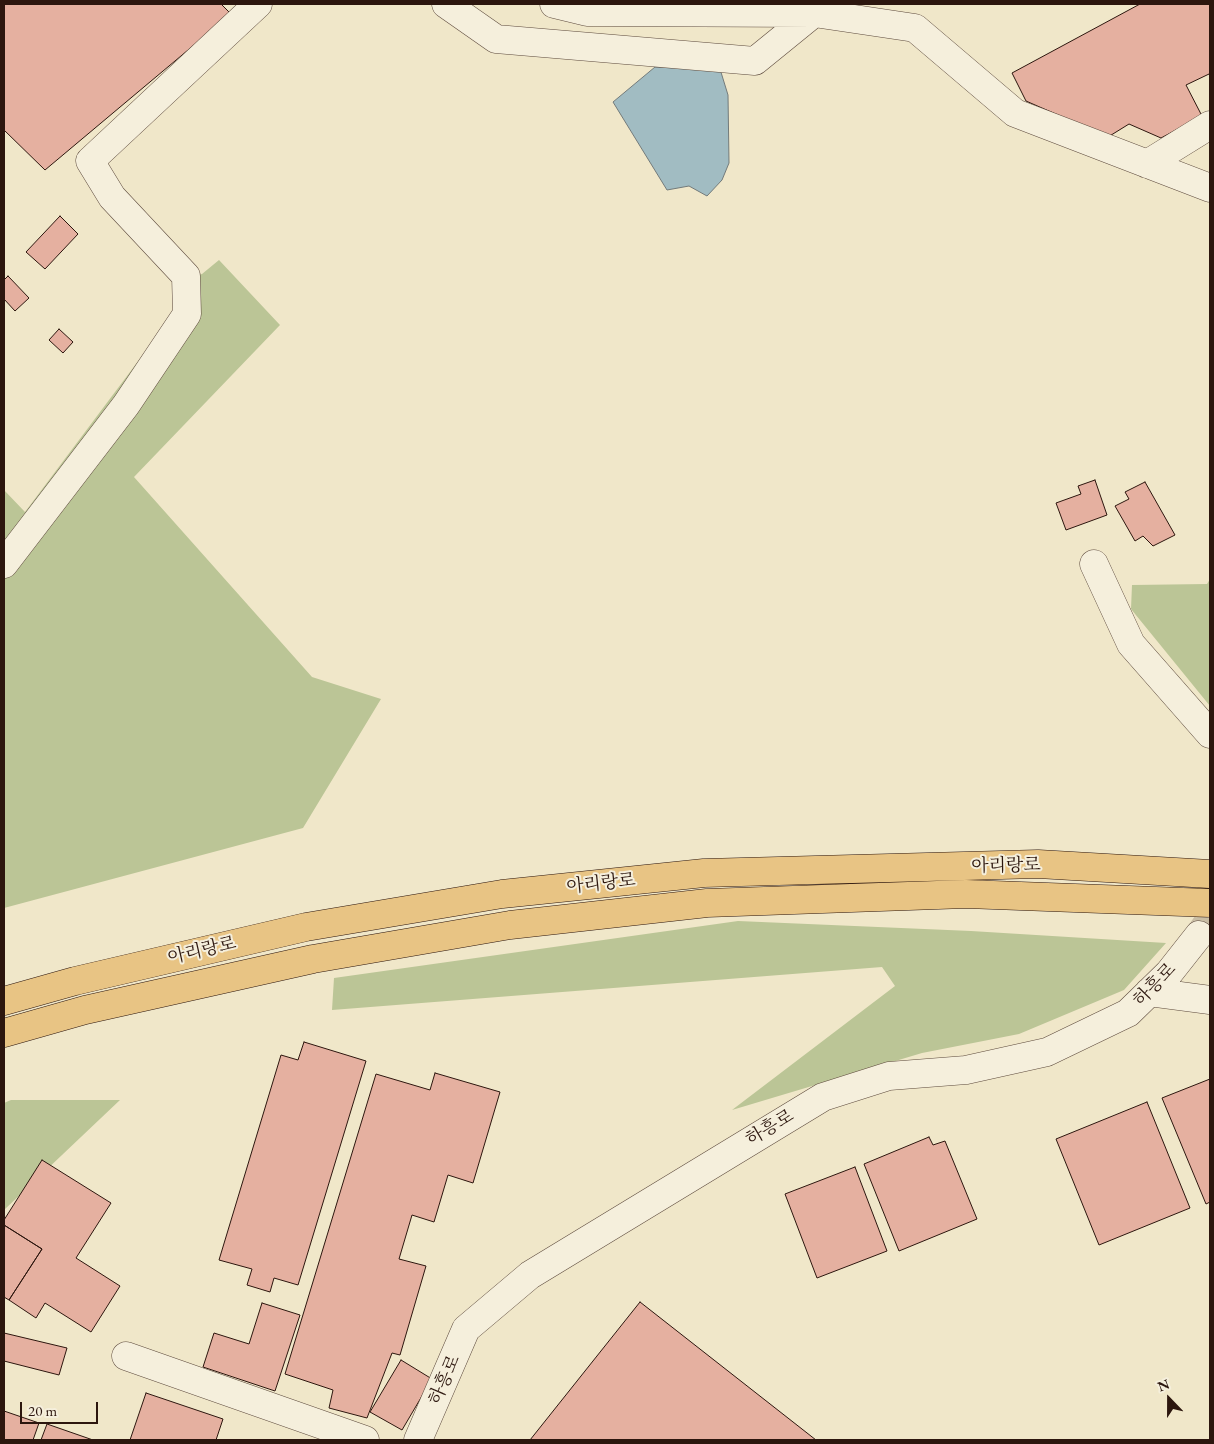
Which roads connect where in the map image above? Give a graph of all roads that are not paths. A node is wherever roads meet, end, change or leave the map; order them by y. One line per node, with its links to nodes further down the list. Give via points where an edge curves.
1 (258, 4): 8 (street, via 90,161 112,197 186,276 186,314 126,405)
2 (446, 4): 4 (street, via 496,39 754,61)
3 (554, 4): 4 (street, via 587,12)
4 (814, 13): 6 (street, via 915,28 1015,113)
5 (1210, 125): 6 (street)
6 (1147, 164): 7 (street)
7 (1210, 188)
8 (4, 564)
9 (1094, 564): 10 (street, via 1131,644)
10 (1210, 734)
11 (1210, 874): 16 (highway, 아리랑로, via 1038,864 704,873 502,894 306,927 75,981)
12 (1210, 903): 17 (highway, 아리랑로, via 966,894 697,904 510,926 313,959 85,1010)
13 (1199, 935): 14 (street, 하흥로, via 1169,974)
14 (1149, 992): 15 (street); 20 (street, 하흥로, via 1128,1013 1047,1052 966,1070 889,1076 823,1097 709,1165 530,1275 466,1329)
15 (1210, 1000)
16 (4, 1001)
17 (4, 1033)
18 (126, 1356): 19 (street)
19 (365, 1440)
20 (418, 1440)

